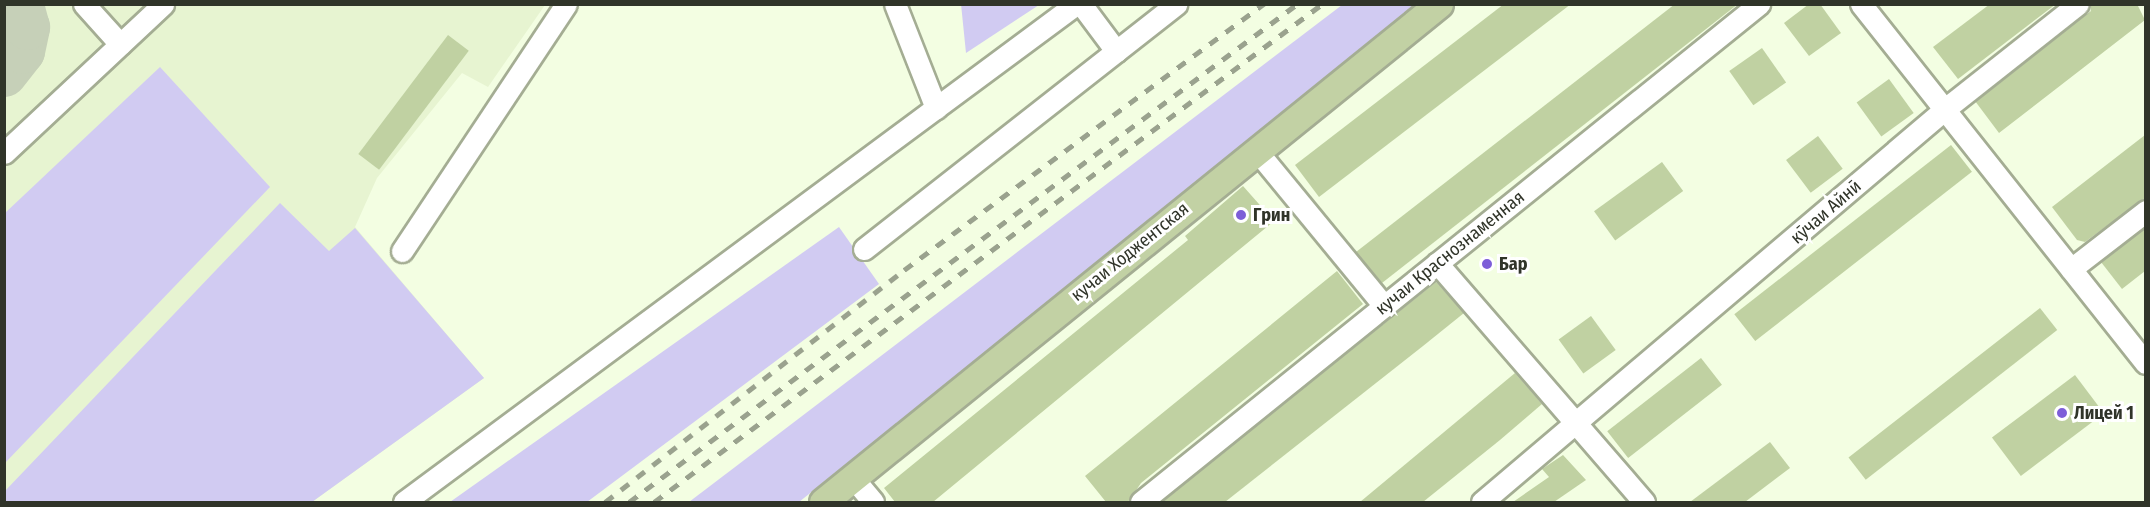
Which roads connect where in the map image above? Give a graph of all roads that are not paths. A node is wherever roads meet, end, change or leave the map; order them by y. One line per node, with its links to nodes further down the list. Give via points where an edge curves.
1 (84, 4): 12 (street)
2 (163, 4): 12 (street)
3 (566, 4): 20 (street)
4 (895, 4): 14 (street)
5 (1076, 4): 14 (street)
6 (1081, 4): 13 (street)
7 (1176, 4): 13 (street)
8 (1439, 4): 16 (main road, кучаи Ходжентская)
9 (1759, 4): 21 (street, кучаи Краснознаменная)
10 (1861, 4): 15 (street)
11 (2078, 4): 15 (street, кӯчаи Айнӣ)
12 (120, 44): 17 (street)
13 (1116, 51): 19 (street)
14 (936, 108): 27 (street)
15 (1945, 109): 22 (street); 25 (street, кӯчаи Айнӣ)
16 (1256, 150): 23 (street); 26 (main road, кучаи Ходжентская)
17 (4, 153)
18 (2145, 211): 22 (street)
19 (864, 249)
20 (402, 251)
21 (1437, 263): 23 (street, кучаи Краснознаменная); 25 (street)
22 (2072, 269): 24 (street)
23 (1384, 306): 30 (street, кучаи Краснознаменная)
24 (2145, 363)
25 (1579, 424): 31 (street, кӯчаи Айнӣ); 32 (street)
26 (853, 478): 28 (main road, кучаи Ходжентская); 29 (street)
27 (404, 502)
28 (823, 502)
29 (873, 502)
30 (1141, 502)
31 (1482, 502)
32 (1644, 502)

